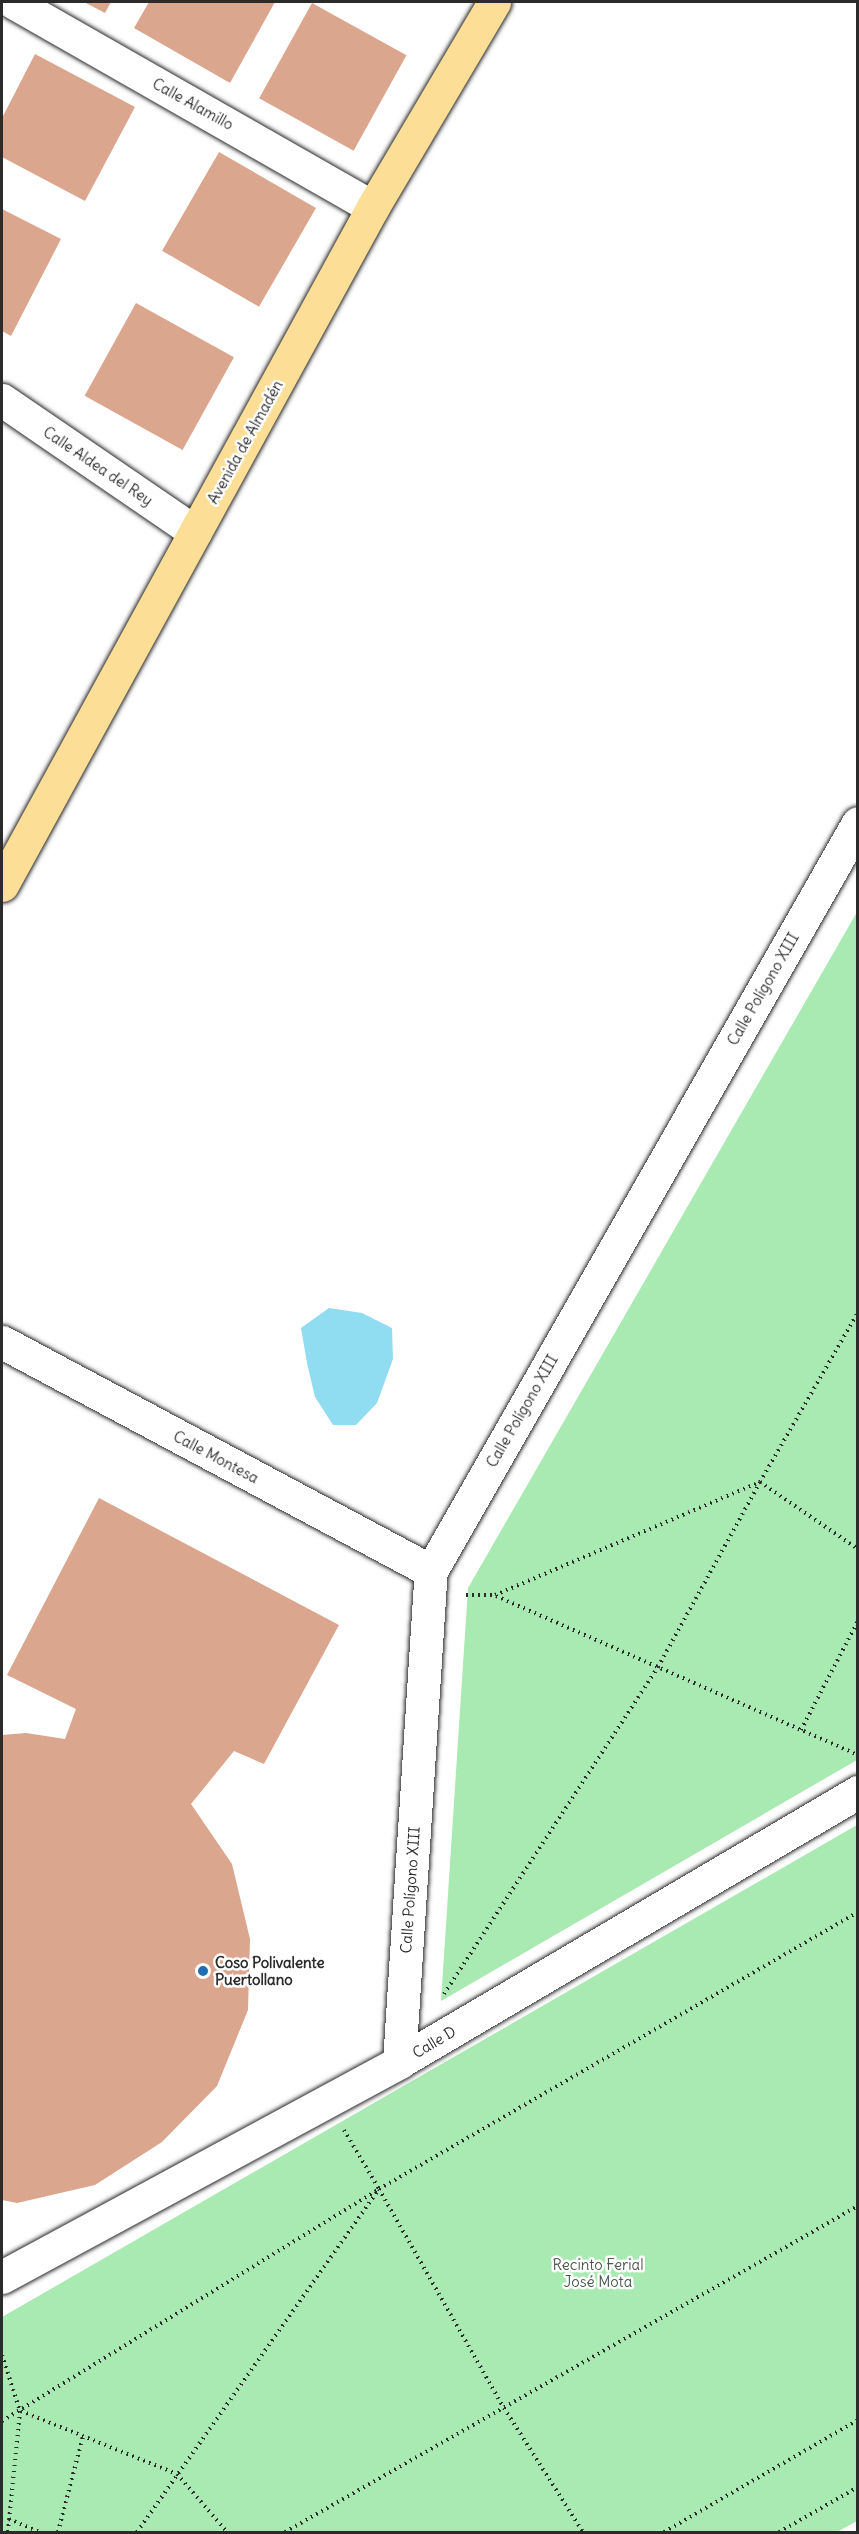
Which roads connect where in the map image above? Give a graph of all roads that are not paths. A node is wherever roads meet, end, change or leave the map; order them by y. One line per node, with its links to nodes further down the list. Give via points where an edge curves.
1 (14, 2): 3 (street, Calle Alamillo)
2 (486, 4): 3 (main road, Avenida de Almadén)
3 (373, 207): 5 (main road, Avenida de Almadén)
4 (2, 400): 5 (street, Calle Aldea del Rey)
5 (195, 532): 7 (main road, Avenida de Almadén)
6 (858, 823): 9 (street, Calle Polígono XIII)
7 (2, 885)
8 (2, 1342): 9 (street, Calle Montesa)
9 (430, 1583): 11 (street, Calle Polígono XIII)
10 (858, 1792): 11 (street, Calle D)
11 (399, 2062): 12 (street, Calle D)
12 (2, 2277)

